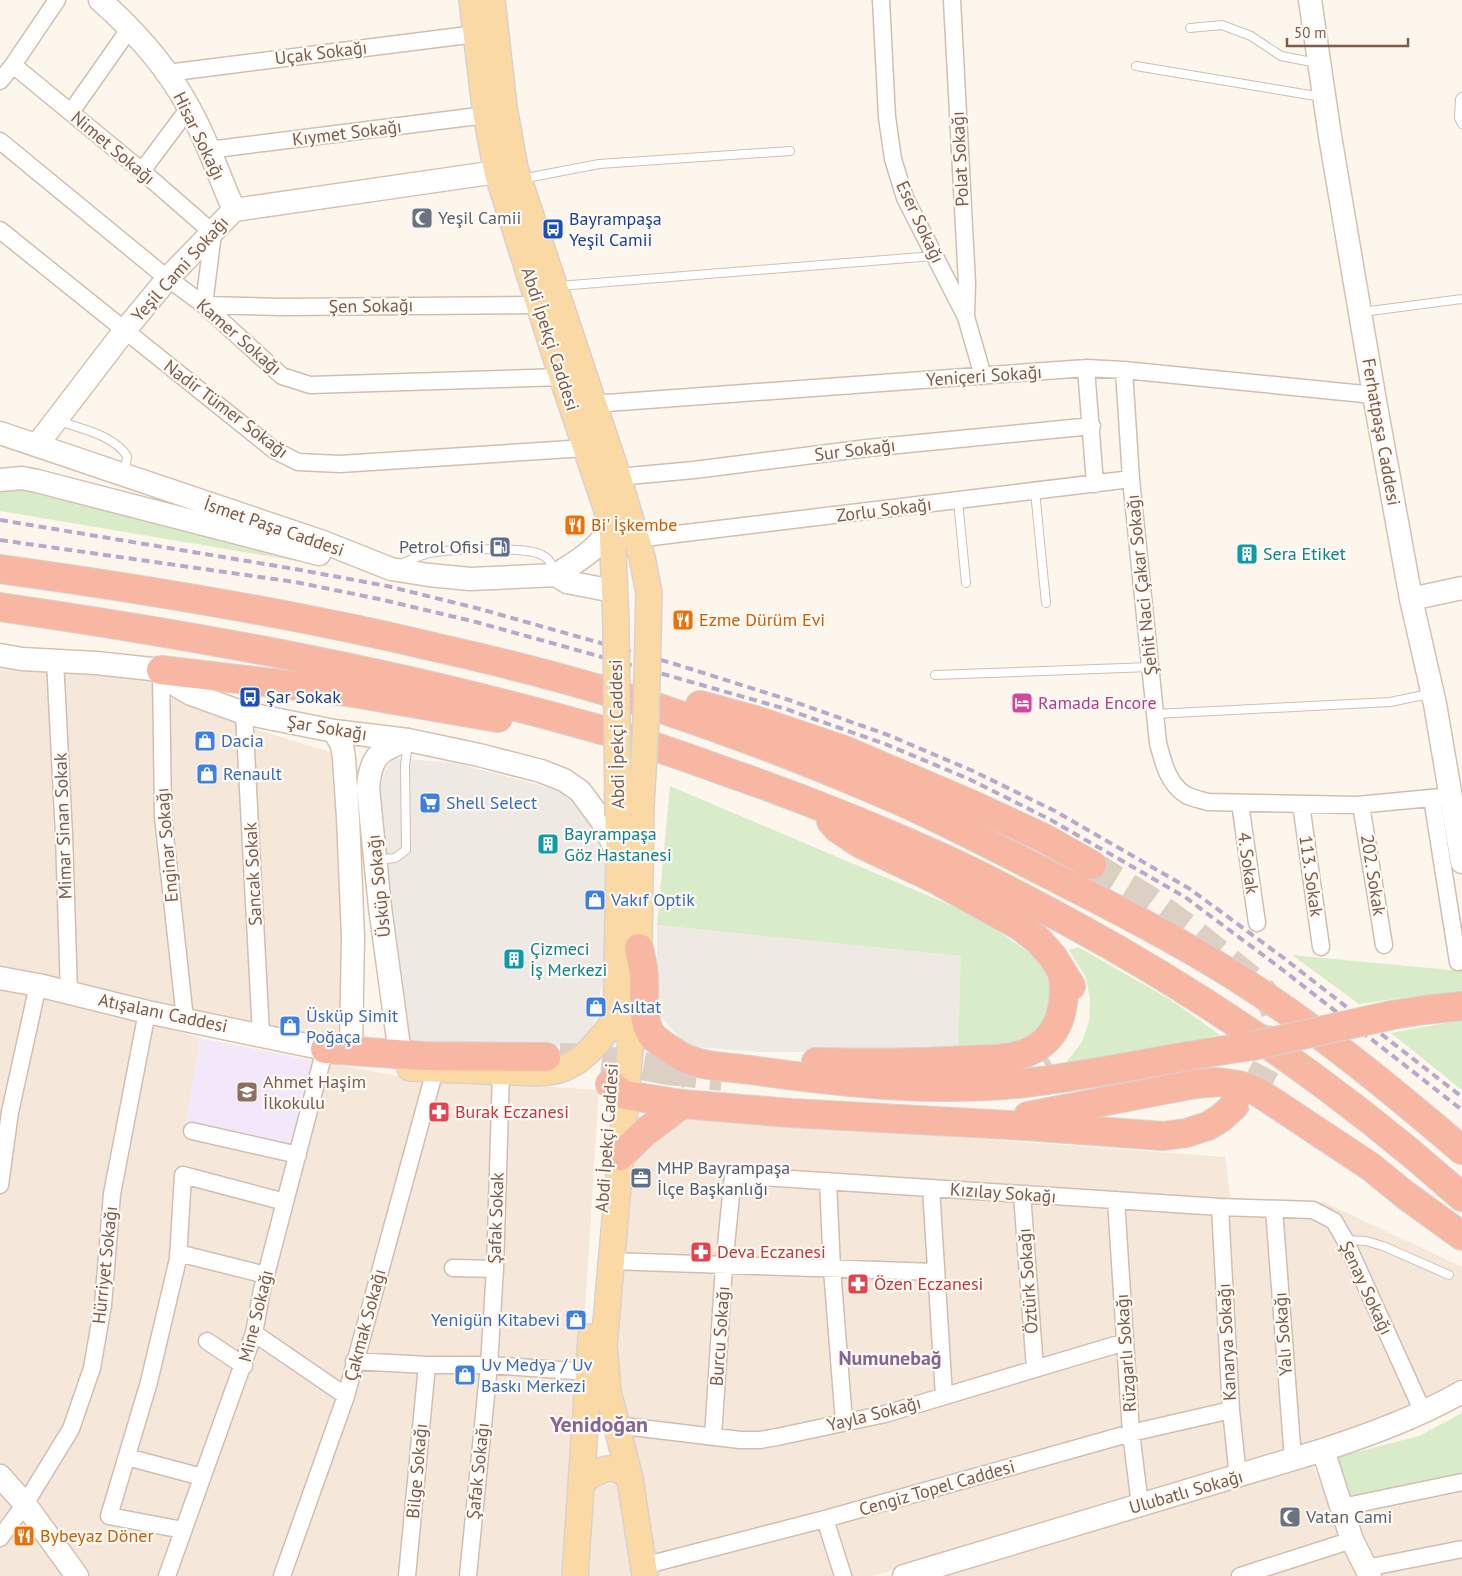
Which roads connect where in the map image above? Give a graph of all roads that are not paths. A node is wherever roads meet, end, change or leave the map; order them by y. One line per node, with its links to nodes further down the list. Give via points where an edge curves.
1 (57, 0): 12 (street)
2 (100, 0): 8 (street, Hisar Sokağı)
3 (472, 0): 10 (main road, Abdi İpekçi Caddesi)
4 (492, 0): 26 (main road, Abdi İpekçi Caddesi)
5 (881, 0): 30 (street, Eser Sokağı, via 887,117 893,159 905,198)
6 (952, 0): 36 (street, Polat Sokağı)
7 (1310, 0): 11 (street, Ferhatpaşa Caddesi)
8 (130, 28): 14 (street, Hisar Sokağı); 19 (street)
9 (1190, 28): 11 (lane, via 1222,25 1251,36 1281,56)
10 (476, 34): 14 (street, Uçak Sokağı); 20 (main road, Abdi İpekçi Caddesi)
11 (1319, 64): 17 (street, Ferhatpaşa Caddesi)
12 (13, 65): 15 (street); 19 (street, Nimet Sokağı)
13 (1136, 66): 17 (lane)
14 (167, 73): 18 (street, Hisar Sokağı)
15 (0, 81)
16 (1462, 97): 21 (lane, via 1458,118)
17 (1325, 98): 35 (street, Ferhatpaşa Caddesi)
18 (189, 108): 23 (street, Hisar Sokağı); 25 (street)
19 (71, 112): 25 (street, Nimet Sokağı)
20 (486, 116): 23 (street, Kıymet Sokağı); 26 (main road, Abdi İpekçi Caddesi)
21 (1462, 124)
22 (0, 141): 31 (street, Kamer Sokağı)
23 (208, 150): 27 (street, Hisar Sokağı)
24 (790, 151): 26 (lane)
25 (142, 171): 29 (street, Nimet Sokağı)
26 (510, 173): 27 (street, Yeşil Cami Sokağı); 32 (main road, Abdi İpekçi Caddesi, via 547,268)
27 (234, 210): 29 (street, Yeşil Cami Sokağı)
28 (0, 230): 37 (street, Nadir Tümer Sokağı)
29 (213, 233): 31 (street, Yeşil Cami Sokağı); 34 (street)
30 (935, 256): 32 (lane); 36 (street, Eser Sokağı)
31 (168, 278): 34 (street, Kamer Sokağı); 37 (street, Yeşil Cami Sokağı)
32 (547, 296): 34 (street, Şen Sokağı, via 281,307); 40 (main road, Abdi İpekçi Caddesi); 43 (main road, Abdi İpekçi Caddesi)
33 (1462, 299): 35 (lane)
34 (204, 305): 40 (street, Kamer Sokağı, via 282,376 310,385)
35 (1360, 312): 42 (street, Ferhatpaşa Caddesi)
36 (966, 317): 41 (street, Eser Sokağı)
37 (125, 330): 44 (street, Yeşil Cami Sokağı); 49 (street, Nadir Tümer Sokağı, via 274,450 298,462 340,464)
38 (1086, 368): 39 (street, Yeniçeri Sokağı); 41 (street, Yeniçeri Sokağı); 45 (street)
39 (1124, 370): 42 (street, Yeniçeri Sokağı); 52 (street, Şehit Naci Çakar Sokağı)
40 (562, 376): 49 (main road, Abdi İpekçi Caddesi)
41 (983, 376): 43 (street, Yeniçeri Sokağı)
42 (1374, 395): 65 (street, Ferhatpaşa Caddesi)
43 (593, 404): 51 (main road, Abdi İpekçi Caddesi)
44 (56, 421): 48 (street, Yeşil Cami Sokağı); 50 (lane, via 95,433 121,446 127,456)
45 (1092, 426): 51 (street, Sur Sokağı); 54 (street)
46 (0, 433): 48 (street, İsmet Paşa Caddesi)
47 (0, 445): 48 (street)
48 (37, 445): 50 (street, İsmet Paşa Caddesi)
49 (586, 448): 57 (main road, Abdi İpekçi Caddesi)
50 (124, 475): 60 (street, İsmet Paşa Caddesi, via 323,542)
51 (618, 477): 58 (main road, Abdi İpekçi Caddesi)
52 (1131, 479): 54 (street, Zorlu Sokağı); 71 (street, Şehit Naci Çakar Sokağı)
53 (0, 480): 60 (street, via 22,478 37,481 305,552)
54 (1095, 484): 55 (street, Zorlu Sokağı)
55 (1035, 491): 56 (street, Zorlu Sokağı); 66 (lane)
56 (958, 501): 58 (street, Zorlu Sokağı); 62 (lane)
57 (612, 525): 61 (street, via 595,549); 64 (main road, Abdi İpekçi Caddesi)
58 (636, 539): 68 (main road, Abdi İpekçi Caddesi, via 648,584 649,604)
59 (0, 569): 74 (highway, via 298,617)
60 (391, 569): 61 (street, İsmet Paşa Caddesi, via 470,579)
61 (556, 575): 64 (street, via 567,582 608,590)
62 (966, 583)
63 (1462, 588): 65 (street)
64 (615, 595): 68 (main road, Abdi İpekçi Caddesi)
65 (1411, 599): 75 (street, Ferhatpaşa Caddesi)
66 (1046, 603)
67 (0, 607): 78 (highway, via 295,655 424,683)
68 (633, 632): 86 (main road, Abdi İpekçi Caddesi, bridge, via 618,816); 94 (main road, Abdi İpekçi Caddesi, bridge, via 647,673)
69 (0, 655): 70 (street)
70 (55, 660): 72 (street); 100 (street, Mimar Sinan Sokak)
71 (1150, 667): 73 (lane); 77 (street, Şehit Naci Çakar Sokağı)
72 (161, 670): 76 (street, Şar Sokağı, via 172,683 191,694); 78 (highway, via 348,692 547,725); 103 (street, Enginar Sokağı, via 162,817)
73 (935, 675)
74 (561, 678): 89 (highway, via 669,697 755,720 834,747 1017,825); 120 (highway, via 666,710 899,800 1108,905 1223,969 1299,1020)
75 (1433, 693): 77 (lane, via 1390,702); 81 (street, Ferhatpaşa Caddesi)
76 (244, 713): 79 (street, Şar Sokağı); 105 (street, Sancak Sokak)
77 (1155, 714): 82 (street, Şehit Naci Çakar Sokağı, via 1163,765 1175,784 1186,795 1208,802)
78 (593, 727): 83 (highway, via 667,750)
79 (334, 731): 80 (street, Şar Sokağı); 91 (street, Üsküp Sokağı, via 342,745 344,758)
80 (408, 740): 86 (street, Şar Sokağı, via 497,759 564,780 580,790 591,805); 87 (street, Üsküp Sokağı, via 390,745 381,752 369,774); 87 (lane, via 405,765 406,850 395,858)
81 (1442, 797): 85 (street, Şehit Naci Çakar Sokağı); 88 (street, Ferhatpaşa Caddesi); 96 (street)
82 (1240, 803): 84 (street, Şehit Naci Çakar Sokağı); 90 (street, 4. Sokak)
83 (814, 804): 97 (highway, via 838,829 860,844 935,879 1020,926 1039,941); 107 (highway, via 949,861 1105,942 1171,982)
84 (1301, 804): 85 (street, Şehit Naci Çakar Sokağı); 93 (street, 113. Sokak)
85 (1361, 805): 92 (street, 202. Sokak)
86 (619, 858): 104 (main road, Abdi İpekçi Caddesi)
87 (375, 861): 95 (street, Üsküp Sokağı)
88 (1462, 862)
89 (1092, 865)
90 (1257, 923)
91 (353, 937): 95 (street, via 370,954); 108 (street, Üsküp Sokağı)
92 (1384, 945)
93 (1321, 947)
94 (639, 948): 106 (highway, via 647,1025); 115 (main road, Abdi İpekçi Caddesi)
95 (386, 957): 109 (street, Üsküp Sokağı)
96 (1458, 962)
97 (1062, 971): 106 (highway, via 1064,1003 1056,1026 1039,1046 1026,1053 914,1063 801,1061 698,1054); 111 (highway, via 1073,992 1074,1014 1065,1042)
98 (0, 978): 99 (street, Atışalanı Caddesi)
99 (38, 985): 100 (street, Atışalanı Caddesi); 125 (street, via 10,1112)
100 (69, 992): 102 (street, Atışalanı Caddesi)
101 (1462, 1006): 107 (highway, bridge, via 1392,1015)
102 (147, 1012): 103 (street, Atışalanı Caddesi); 172 (street, Hürriyet Sokağı, via 112,1194 103,1305 92,1368 71,1429)
103 (185, 1019): 105 (street, Atışalanı Caddesi)
104 (616, 1019): 113 (main road, via 591,1049 570,1066 539,1073); 115 (main road, Abdi İpekçi Caddesi)
105 (261, 1034): 108 (street, Atışalanı Caddesi)
106 (663, 1045): 107 (highway, via 684,1058 715,1065 834,1080 955,1087 1023,1083 1212,1051)
107 (1263, 1047): 114 (highway, via 1125,1081 1052,1094 975,1102 833,1097); 128 (highway, via 1360,1114); 133 (highway, via 1297,1085)
108 (338, 1050): 109 (highway); 112 (main road, via 359,1059 397,1067); 121 (street, Mine Sokağı)
109 (400, 1054): 110 (highway)
110 (546, 1057)
111 (1050, 1061)
112 (435, 1070): 113 (main road); 148 (street, Çakmak Sokağı)
113 (500, 1072): 140 (street, Şafak Sokak)
114 (719, 1082)
115 (618, 1089): 116 (highway); 122 (main road, Abdi İpekçi Caddesi); 153 (main road, Abdi İpekçi Caddesi)
116 (682, 1104): 118 (highway); 122 (highway)
117 (1234, 1106): 118 (highway, via 1208,1126 1163,1136)
118 (939, 1122): 134 (highway, via 1020,1117 1195,1084 1218,1082 1240,1086 1258,1092 1315,1129)
119 (192, 1131): 121 (street)
120 (1462, 1150)
121 (298, 1154): 130 (street, Mine Sokağı)
122 (620, 1156): 137 (main road, Abdi İpekçi Caddesi)
123 (733, 1175): 124 (street, Kızılay Sokağı); 138 (street, Burcu Sokağı)
124 (828, 1181): 126 (street, Kızılay Sokağı); 141 (street)
125 (0, 1185)
126 (930, 1188): 127 (street, Kızılay Sokağı); 142 (street)
127 (1022, 1194): 129 (street, Kızılay Sokağı); 152 (street, Öztürk Sokağı)
128 (1462, 1197)
129 (1116, 1200): 131 (street, Kızılay Sokağı); 147 (street, Rüzgarlı Sokağı)
130 (285, 1202): 136 (street, via 183,1176); 143 (street, Mine Sokağı)
131 (1220, 1207): 132 (street, Kızılay Sokağı); 157 (street, Kanarya Sokağı)
132 (1274, 1209): 135 (street, Şenay Sokağı, via 1313,1210 1334,1221); 165 (street, Yalı Sokağı)
133 (1462, 1228)
134 (1462, 1236)
135 (1346, 1240): 144 (lane, via 1383,1246); 158 (street, Şenay Sokağı)
136 (178, 1253): 143 (street); 164 (street, via 160,1340)
137 (610, 1261): 138 (street); 160 (main road, Abdi İpekçi Caddesi, via 604,1345 608,1391)
138 (724, 1266): 141 (street); 162 (street, Burcu Sokağı)
139 (452, 1268): 140 (street)
140 (495, 1269): 150 (street, Şafak Sokak)
141 (832, 1270): 142 (street); 159 (street)
142 (936, 1272): 156 (street)
143 (266, 1275): 145 (street, Mine Sokağı)
144 (1449, 1275)
145 (254, 1333): 151 (street, Mine Sokağı); 155 (street)
146 (208, 1342): 151 (street)
147 (1125, 1342): 152 (street, Yayla Sokağı); 161 (street, Rüzgarlı Sokağı)
148 (354, 1361): 149 (street); 155 (street, Çakmak Sokağı)
149 (427, 1365): 150 (street); 186 (street, Bilge Sokağı)
150 (489, 1365): 153 (street); 187 (street, Şafak Sokağı)
151 (244, 1366): 167 (street, Mine Sokağı)
152 (1035, 1369): 156 (street, Yayla Sokağı)
153 (588, 1372): 170 (main road, Abdi İpekçi Caddesi)
154 (1462, 1392): 158 (street, Ulubatlı Sokağı)
155 (346, 1396): 185 (street, Çakmak Sokağı)
156 (944, 1396): 159 (street, Yayla Sokağı, via 885,1414)
157 (1231, 1410): 161 (street, Cengiz Topel Caddesi); 168 (street, Kanarya Sokağı)
158 (1423, 1412): 163 (street, Ulubatlı Sokağı)
159 (844, 1422): 162 (street, Yayla Sokağı, via 760,1440)
160 (616, 1425): 162 (street, Yayla Sokağı); 169 (main road, Abdi İpekçi Caddesi)
161 (1132, 1433): 173 (street, Rüzgarlı Sokağı); 175 (street, Cengiz Topel Caddesi)
162 (713, 1437)
163 (1324, 1450): 165 (street, Ulubatlı Sokağı); 174 (street)
164 (127, 1457): 167 (street); 176 (street, via 109,1516)
165 (1293, 1459): 168 (street, Ulubatlı Sokağı)
166 (0, 1476): 172 (street)
167 (202, 1477): 176 (street, Mine Sokağı)
168 (1238, 1477): 173 (street, Ulubatlı Sokağı)
169 (630, 1479): 170 (main road, via 620,1470 607,1469 595,1472); 180 (main road, Abdi İpekçi Caddesi)
170 (582, 1482): 188 (main road, Abdi İpekçi Caddesi)
171 (1462, 1482): 174 (street)
172 (25, 1504): 177 (street, Hürriyet Sokağı); 183 (street)
173 (1140, 1505): 190 (street, Ulubatlı Sokağı)
174 (1342, 1508): 178 (street)
175 (824, 1519): 180 (street, Cengiz Topel Caddesi); 189 (street)
176 (184, 1530): 184 (street, Mine Sokağı)
177 (0, 1538)
178 (1352, 1540): 181 (street); 182 (street)
179 (1462, 1549): 182 (street)
180 (644, 1571)
181 (1270, 1572): 191 (street)
182 (1368, 1572)
183 (77, 1576)
184 (167, 1576)
185 (282, 1576)
186 (407, 1576)
187 (468, 1576)
188 (575, 1576)
189 (843, 1576)
190 (904, 1576)
191 (1240, 1576)

